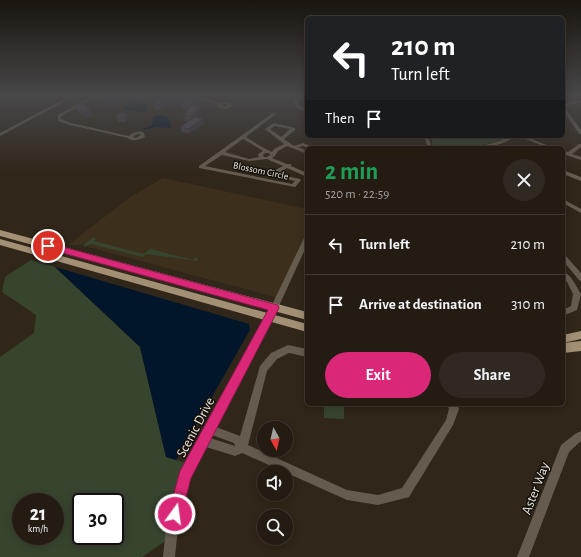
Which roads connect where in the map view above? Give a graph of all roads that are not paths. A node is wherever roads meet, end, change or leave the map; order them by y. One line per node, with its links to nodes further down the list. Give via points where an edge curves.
1 (24, 122): 7 (street)
2 (64, 122): 8 (street)
3 (574, 122): 6 (street)
4 (262, 123): 5 (street); 9 (street, Blossom Circle)
5 (269, 127): 13 (street, via 267,129); 13 (street, via 274,124 293,129)
6 (581, 133)
7 (0, 135)
8 (130, 137)
9 (243, 137): 22 (street, Blossom Circle); 24 (street, Blossom Circle, via 251,140)
10 (510, 138): 17 (street)
11 (517, 138): 18 (street)
12 (526, 138): 19 (street)
13 (281, 139): 14 (street)
14 (287, 144): 20 (street); 24 (street, Blossom Circle)
15 (581, 145): 25 (street)
16 (308, 146): 20 (street, via 303,144)
17 (485, 146)
18 (500, 146)
19 (547, 146)
20 (295, 147): 21 (street)
21 (305, 152)
22 (221, 153): 24 (street, Blossom Circle, via 249,160); 32 (street, Blossom Circle, via 201,167)
23 (565, 153): 25 (street)
24 (266, 154): 27 (street, Blossom Circle)
25 (569, 154): 26 (street)
26 (581, 158)
27 (287, 166): 28 (street, Blossom Circle); 30 (street, Blossom Circle); 31 (street, Blossom Circle)
28 (305, 170)
29 (565, 173): 33 (street)
30 (272, 174): 32 (street); 32 (street, Blossom Circle, via 298,180 293,186)
31 (305, 174)
32 (261, 179)
33 (581, 179)
34 (565, 202): 35 (street)
35 (581, 211)
36 (0, 233): 43 (main road)
37 (0, 242): 46 (main road)
38 (305, 243): 43 (street, Scenic Drive)
39 (565, 259): 40 (street)
40 (579, 271): 42 (street)
41 (565, 276): 44 (street, via 577,294 574,308)
42 (581, 278)
43 (274, 308): 45 (main road); 46 (street, Scenic Drive)
44 (565, 312)
45 (305, 316)
46 (269, 318): 47 (main road); 54 (street, Scenic Drive)
47 (305, 327)
48 (581, 336): 49 (main road)
49 (565, 339)
50 (581, 346): 51 (main road)
51 (565, 348)
52 (305, 352): 57 (street, via 288,349 274,356 263,369)
53 (453, 406): 57 (street, via 450,422 405,493 378,500 347,495)
54 (210, 430): 56 (street, Scenic Drive); 57 (street, via 237,439)
55 (581, 436): 59 (street, Aster Way, via 565,449)
56 (204, 441): 57 (street, via 235,451); 58 (street, Scenic Drive, via 185,476 172,527)
57 (242, 448)
58 (169, 557)
59 (524, 557)

